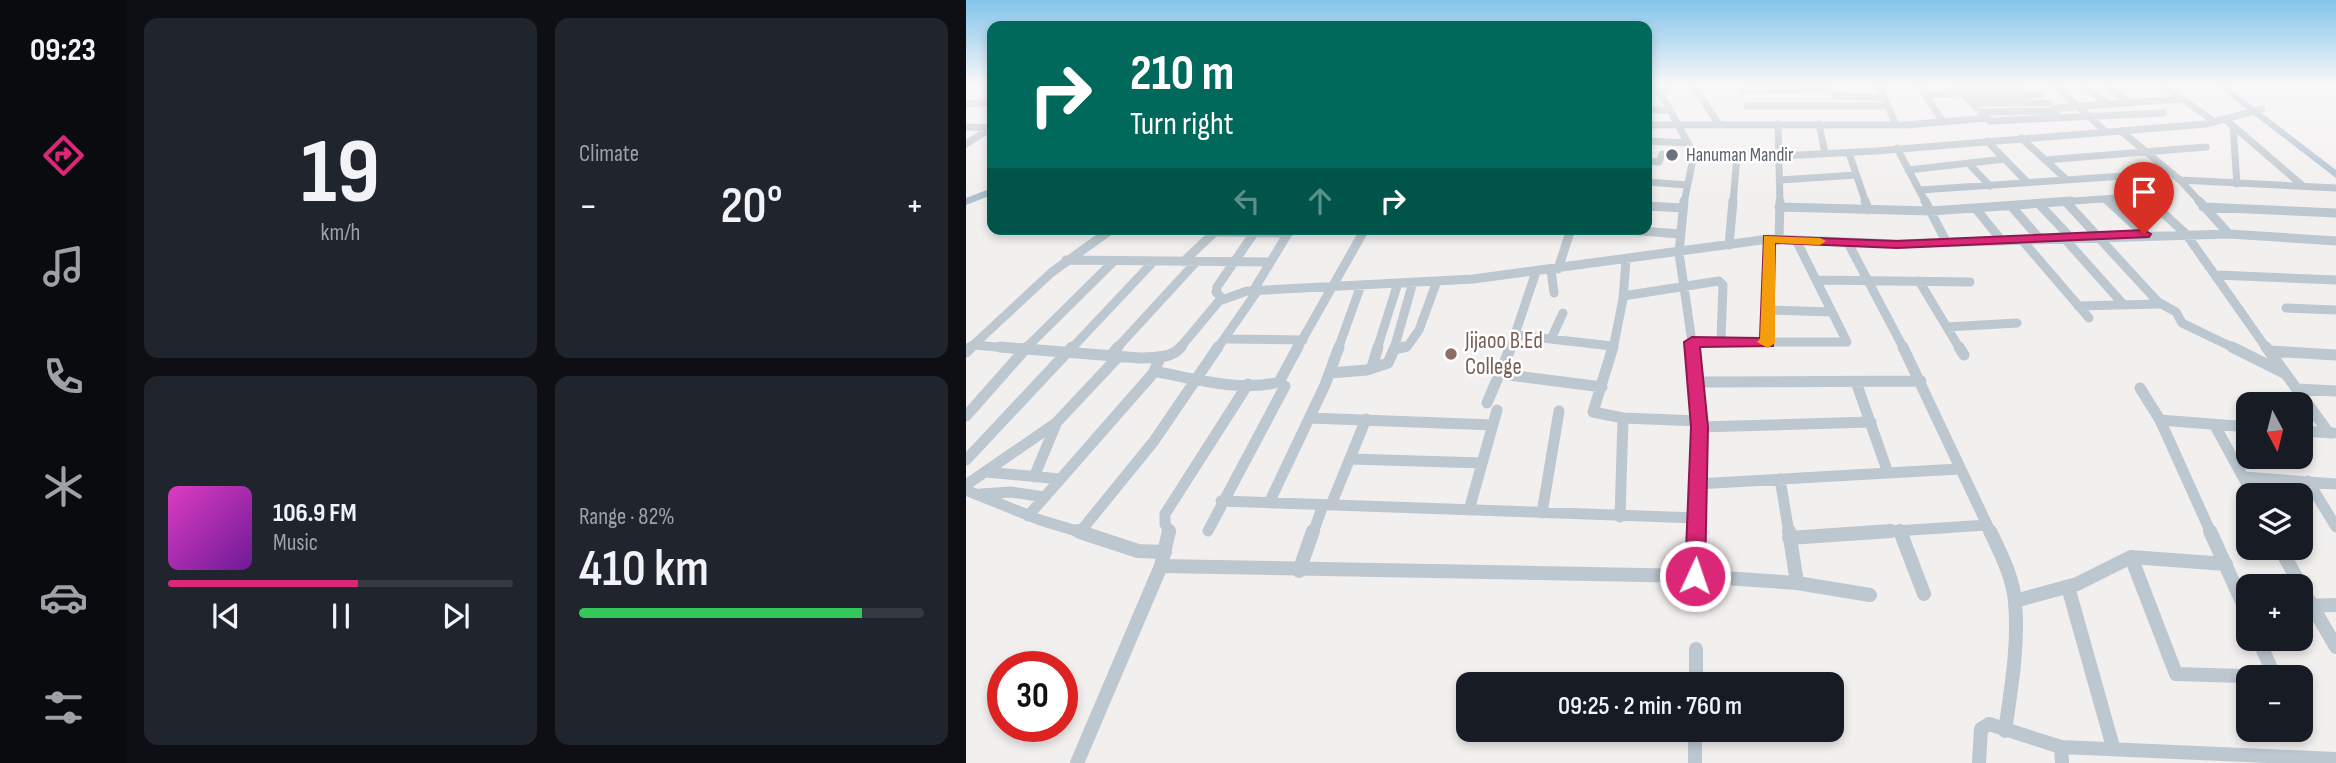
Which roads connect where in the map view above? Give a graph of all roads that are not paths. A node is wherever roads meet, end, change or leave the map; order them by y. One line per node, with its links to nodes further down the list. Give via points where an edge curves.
1 (2031, 120): 29 (street)
2 (1676, 121): 19 (street)
3 (1894, 121): 21 (street)
4 (1955, 121): 12 (street)
5 (1989, 121): 31 (street)
6 (2068, 121): 28 (street)
7 (2095, 121): 27 (street)
8 (2220, 121): 13 (street)
9 (2227, 121): 23 (street)
10 (2272, 121): 53 (main road)
11 (2274, 121): 49 (main road)
12 (1943, 122): 21 (street)
13 (2215, 122): 26 (street)
14 (1718, 123): 15 (street); 19 (street)
15 (1753, 123): 16 (street)
16 (1778, 124): 17 (street); 44 (street)
17 (1818, 124): 20 (street); 39 (street)
18 (1652, 125): 19 (street)
19 (1678, 125): 34 (street)
20 (1882, 125): 21 (street); 37 (street)
21 (1896, 125)
22 (966, 127): 24 (street)
23 (2233, 127): 59 (street); 62 (street)
24 (987, 129)
25 (987, 131): 35 (street)
26 (2120, 131): 27 (street); 38 (street)
27 (2106, 132): 28 (street)
28 (2083, 133): 29 (street)
29 (2046, 136): 30 (street)
30 (2021, 138): 31 (street); 46 (street)
31 (2007, 139): 33 (street)
32 (1652, 141): 34 (street)
33 (1987, 141): 37 (street); 45 (street)
34 (1688, 142): 42 (street)
35 (966, 144)
36 (2206, 147): 38 (street)
37 (1894, 148): 40 (street); 50 (street)
38 (2143, 152): 46 (street); 51 (street)
39 (1825, 153): 40 (street); 44 (street)
40 (1849, 153): 52 (street)
41 (1662, 154): 47 (street, via 1659,162)
42 (1694, 154): 43 (street); 60 (street)
43 (1737, 156): 44 (street); 102 (street)
44 (1780, 156): 55 (street)
45 (2005, 159): 48 (street); 58 (street)
46 (2045, 160): 54 (street)
47 (1652, 161)
48 (1969, 164): 50 (street); 61 (street)
49 (2336, 167)
50 (1908, 170): 65 (street)
51 (2168, 173): 54 (street); 56 (street)
52 (1856, 175): 55 (street); 78 (street)
53 (2336, 175)
54 (2066, 179): 58 (street)
55 (1780, 180): 74 (street)
56 (2180, 180): 59 (street); 75 (street)
57 (1652, 182): 60 (street)
58 (2028, 183): 61 (street)
59 (2237, 184): 62 (street)
60 (1687, 185): 76 (street)
61 (1990, 186): 65 (street)
62 (2303, 187): 63 (street)
63 (2336, 188)
64 (987, 190): 67 (main road)
65 (1920, 190): 79 (street)
66 (987, 192): 69 (main road)
67 (966, 196)
68 (2106, 199): 70 (street); 83 (street); 84 (street, via 2144,196)
69 (966, 202)
70 (2067, 203): 71 (street); 92 (street)
71 (2040, 205): 73 (street); 93 (street)
72 (1652, 206): 76 (street)
73 (2011, 206): 77 (street); 95 (street)
74 (1779, 207): 78 (street); 94 (street)
75 (2203, 207): 80 (street); 85 (street)
76 (1683, 208): 82 (street)
77 (1976, 209): 79 (street); 98 (street)
78 (1868, 210): 79 (street)
79 (1931, 211): 101 (street)
80 (2336, 214)
81 (1652, 232): 82 (street)
82 (1680, 234): 103 (street)
83 (2144, 234): 84 (street); 92 (street)
84 (2186, 234): 85 (street); 114 (street)
85 (2229, 234): 99 (street)
86 (1103, 235): 104 (street)
87 (1212, 235): 108 (street)
88 (1253, 235): 110 (street)
89 (1287, 235): 111 (street)
90 (1362, 235): 124 (street)
91 (1568, 235): 112 (street)
92 (2099, 236): 93 (street); 131 (street)
93 (2067, 238): 95 (street); 130 (street)
94 (1774, 239): 96 (street); 102 (street); 134 (street)
95 (2040, 239): 97 (street)
96 (1796, 240): 100 (street); 115 (street)
97 (2022, 240): 98 (street); 132 (street)
98 (2002, 241): 101 (street)
99 (2336, 241)
100 (1848, 243): 101 (street); 116 (street)
101 (1947, 243)
102 (1729, 245): 103 (street)
103 (1679, 253): 105 (street); 125 (street)
104 (1066, 260): 106 (street); 148 (street)
105 (1626, 260): 112 (street); 128 (street)
106 (1114, 261): 107 (street); 150 (street)
107 (1153, 262): 108 (street); 154 (street)
108 (1183, 262): 109 (street)
109 (1196, 262): 110 (street); 157 (street)
110 (1233, 262): 111 (street); 129 (street, via 1216,290)
111 (1270, 262): 126 (street)
112 (1555, 269): 113 (street); 127 (street)
113 (1536, 271): 118 (street); 141 (street)
114 (2217, 275): 117 (street); 152 (street)
115 (1816, 280): 116 (street); 136 (street)
116 (1865, 280): 119 (street); 165 (street)
117 (2336, 280)
118 (1437, 281): 120 (street); 151 (street, via 1419,330 1407,347)
119 (1919, 281): 121 (street); 140 (street)
120 (1413, 282): 122 (street); 151 (street)
121 (1970, 282)
122 (1398, 283): 123 (street); 159 (street)
123 (1361, 285): 124 (street); 161 (street)
124 (1333, 286): 126 (street); 144 (street)
125 (1683, 287): 128 (street); 145 (street, via 1721,282); 146 (street)
126 (1256, 291): 129 (street); 142 (street)
127 (1554, 293)
128 (1623, 296): 149 (street)
129 (1223, 299): 158 (street, via 1176,353)
130 (2123, 304): 131 (street); 132 (street)
131 (2160, 304): 163 (street, via 2176,312 2186,326)
132 (2078, 306): 138 (street)
133 (2286, 308): 135 (street)
134 (1768, 310): 136 (street); 147 (street)
135 (2336, 311)
136 (1832, 312): 147 (street, via 1847,342)
137 (1563, 313): 143 (street)
138 (2089, 318)
139 (2017, 323): 140 (street)
140 (1947, 327): 155 (street)
141 (1516, 335): 143 (street); 162 (street)
142 (1228, 339): 144 (street); 164 (street)
143 (1551, 339): 149 (street)
144 (1303, 340): 168 (street, via 1279,382)
145 (1721, 340): 146 (street); 147 (street)
146 (1692, 342): 166 (street)
147 (1768, 343)
148 (975, 345): 150 (street); 153 (street)
149 (1612, 346): 170 (street)
150 (1026, 349): 154 (street); 175 (street)
151 (1395, 349): 159 (street, via 1386,366)
152 (2269, 351): 156 (street); 163 (street)
153 (966, 352)
154 (1067, 352): 157 (street); 189 (street)
155 (1964, 355)
156 (2336, 355)
157 (1114, 356): 158 (street); 181 (street)
158 (1160, 358): 160 (street)
159 (1370, 369): 161 (street)
160 (1156, 370): 164 (street); 196 (street)
161 (1330, 373): 176 (street)
162 (1501, 374): 170 (street); 184 (street, via 1492,407)
163 (2286, 374): 172 (street)
164 (1199, 380): 168 (street); 216 (street)
165 (1921, 381): 167 (street); 191 (street)
166 (1696, 382): 167 (street); 182 (street)
167 (1856, 382): 180 (street)
168 (1248, 384): 219 (street, via 1171,504 1164,520 1170,533)
169 (1285, 386): 204 (street)
170 (1602, 387): 177 (street, via 1592,412)
171 (2140, 388): 179 (street)
172 (2297, 389): 173 (street); 187 (street)
173 (2336, 391)
174 (1559, 411): 208 (street)
175 (966, 416)
176 (1310, 418): 178 (street); 205 (street)
177 (1623, 418): 182 (street); 210 (street)
178 (1366, 419): 184 (street); 188 (street)
179 (2160, 420): 183 (street); 220 (street)
180 (1871, 422): 182 (street); 193 (street)
181 (1056, 423): 192 (street); 194 (street)
182 (1700, 424): 200 (street)
183 (2214, 424): 185 (street); 195 (street)
184 (1493, 425): 190 (street)
185 (2236, 426)
186 (2314, 432): 187 (street)
187 (2333, 433)
188 (1351, 459): 190 (street); 206 (street)
189 (966, 460)
190 (1482, 463): 207 (street)
191 (1959, 469): 193 (street); 212 (street)
192 (986, 472): 194 (street); 202 (street)
193 (1888, 473): 197 (street)
194 (1034, 477): 196 (street)
195 (2243, 477): 198 (street); 199 (street)
196 (1060, 479): 203 (street)
197 (1780, 480): 200 (street); 217 (street)
198 (2308, 481): 201 (street); 213 (street)
199 (2246, 483)
200 (1697, 484): 211 (street)
201 (2336, 484)
202 (970, 490): 203 (street); 209 (street)
203 (1044, 497): 209 (street)
204 (1221, 501): 205 (street); 214 (street)
205 (1269, 503): 206 (street)
206 (1327, 505): 207 (street); 221 (street)
207 (1469, 510): 208 (street)
208 (1542, 513): 210 (street)
209 (1028, 516): 216 (street)
210 (1620, 517): 211 (street)
211 (1698, 518): 222 (street)
212 (1987, 525): 215 (street); 228 (street, via 2006,565)
213 (2336, 527)
214 (1208, 531)
215 (1900, 531): 217 (street); 226 (street)
216 (1080, 532): 219 (street)
217 (1789, 538): 223 (street)
218 (2132, 557): 220 (street); 225 (street); 234 (street, via 2176,674 2274,677)
219 (1163, 559): 221 (street); 242 (street)
220 (2226, 564): 224 (street)
221 (1299, 571): 222 (street)
222 (1695, 576): 223 (street)
223 (1797, 583): 227 (street)
224 (2236, 586)
225 (2068, 587): 228 (street); 238 (street)
226 (1924, 593)
227 (1870, 595)
228 (2015, 601): 236 (street)
229 (2336, 605): 230 (street)
230 (2313, 606)
231 (2313, 616): 232 (street)
232 (2336, 647)
233 (1696, 649): 235 (street)
234 (2263, 651)
235 (1696, 672)
236 (2006, 731): 239 (street); 244 (street, via 1983,726)
237 (1695, 742): 243 (street)
238 (2113, 747): 239 (street); 241 (street)
239 (2062, 755)
240 (2336, 758): 241 (street)
241 (2320, 760)
242 (1077, 763)
243 (1695, 763)
244 (1979, 763)

